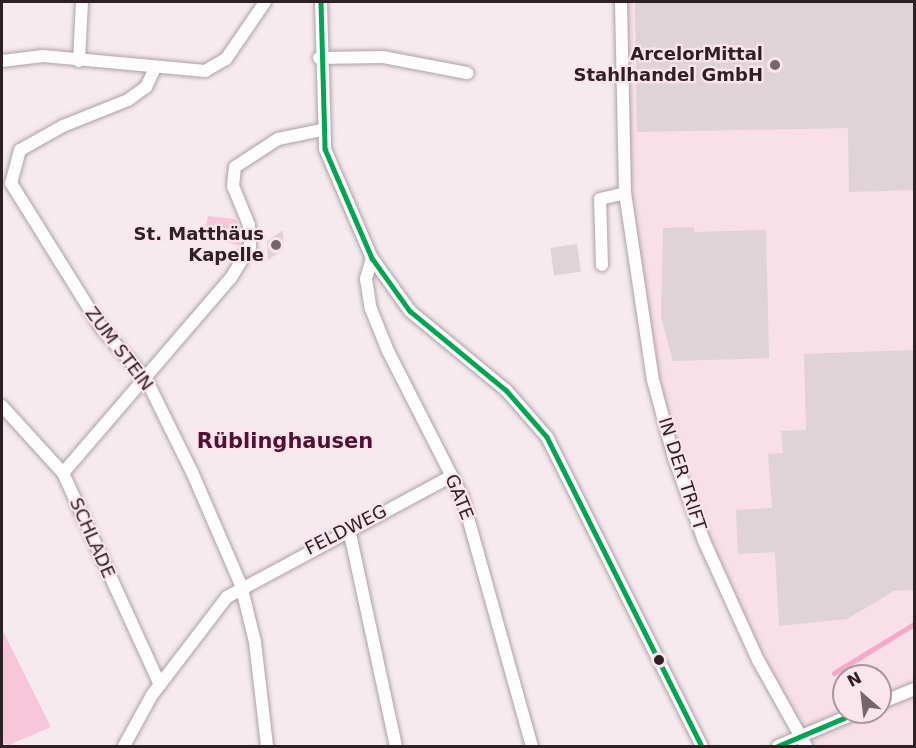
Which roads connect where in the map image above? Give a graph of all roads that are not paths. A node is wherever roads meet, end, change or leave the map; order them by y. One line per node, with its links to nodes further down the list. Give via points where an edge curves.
1 (82, 2): 7 (street)
2 (265, 2): 8 (street, via 226,58 205,71)
3 (321, 2): 5 (street)
4 (621, 2): 11 (street, IN DER TRIFT)
5 (319, 58): 9 (street, via 383,57); 10 (street)
6 (2, 61): 7 (street, via 43,56)
7 (79, 61): 8 (street)
8 (154, 70): 14 (street, ZUM STEIN, via 141,92 20,150 10,183 96,320)
9 (466, 74)
10 (322, 130): 12 (street, via 325,149); 14 (street, via 278,139 236,167 233,186 249,225 250,246 231,278)
11 (625, 193): 13 (street, via 600,199); 24 (street, IN DER TRIFT, via 653,380 674,458 731,602)
12 (372, 258): 17 (street, GATE, via 366,279 371,309 388,351); 29 (street, via 410,311 506,390 547,437)
13 (602, 265)
14 (146, 379): 16 (street); 19 (street, ZUM STEIN)
15 (2, 405): 16 (street, SCHLADE)
16 (63, 473): 20 (street, SCHLADE)
17 (452, 476): 18 (street, FELDWEG); 28 (street, GATE, via 462,496)
18 (349, 529): 19 (street, FELDWEG); 27 (street)
19 (241, 585): 20 (street, FELDWEG, via 227,597); 26 (street, ZUM STEIN, via 255,642)
20 (160, 685): 25 (street, FELDWEG)
21 (915, 689): 22 (street)
22 (892, 698)
23 (836, 724): 24 (street)
24 (804, 741): 30 (street)
25 (124, 747)
26 (267, 747)
27 (396, 747)
28 (532, 747)
29 (702, 747)
30 (778, 747)

